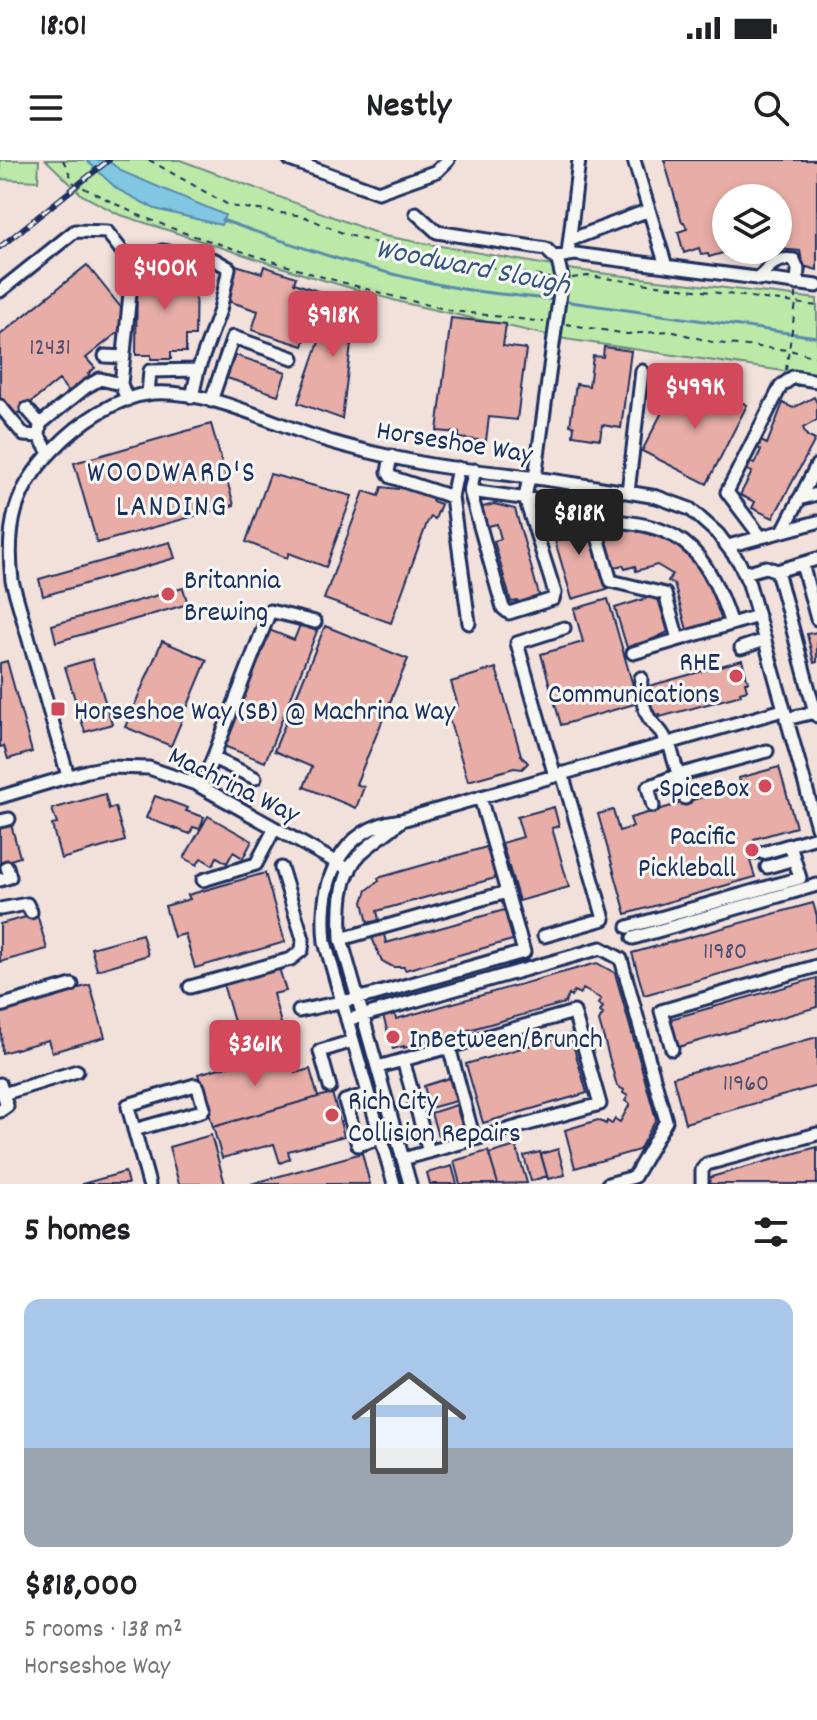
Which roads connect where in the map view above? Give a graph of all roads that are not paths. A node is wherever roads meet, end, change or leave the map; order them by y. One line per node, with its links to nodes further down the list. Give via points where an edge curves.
1 (290, 160): 2 (street, via 378,192 437,171)
2 (448, 160)
3 (579, 160): 7 (street)
4 (634, 160): 5 (street)
5 (649, 210): 7 (street); 11 (street)
6 (416, 213): 10 (street, via 437,232 546,249)
7 (570, 240): 9 (street)
8 (162, 251): 19 (street, via 215,260 229,268)
9 (568, 253): 10 (street); 11 (street)
10 (556, 257): 35 (street, via 562,278)
11 (666, 266): 12 (street)
12 (758, 279): 13 (street); 13 (street, via 783,258 794,260)
13 (797, 284): 14 (street)
14 (817, 286)
15 (0, 291): 17 (street, via 75,231 107,232 129,260)
16 (105, 356): 17 (street)
17 (124, 357): 22 (street)
18 (293, 358): 26 (street, via 233,337)
19 (198, 370): 23 (street, via 150,371); 24 (street)
20 (642, 371): 39 (street)
21 (817, 381): 47 (street, via 793,377 783,384 727,492)
22 (121, 384): 25 (street); 29 (street, via 100,379)
23 (148, 394): 24 (street, Horseshoe Way); 25 (street, Horseshoe Way)
24 (192, 397): 26 (street, Horseshoe Way)
25 (127, 400): 30 (street, Horseshoe Way, via 83,422)
26 (211, 401): 31 (street, Horseshoe Way)
27 (0, 406): 29 (street, via 24,435)
28 (27, 409): 29 (street)
29 (39, 430): 30 (street)
30 (49, 453): 71 (street, Horseshoe Way, via 17,500 9,556)
31 (391, 456): 33 (street, Horseshoe Way); 41 (street, via 391,477)
32 (817, 465): 43 (street)
33 (458, 468): 34 (street, Horseshoe Way); 41 (street)
34 (475, 470): 35 (street, Horseshoe Way); 38 (street)
35 (532, 477): 36 (street, Horseshoe Way); 42 (street)
36 (575, 484): 37 (street, Horseshoe Way); 42 (street, via 573,505)
37 (591, 486): 39 (street, Horseshoe Way); 44 (street)
38 (470, 491): 42 (street); 42 (street, via 503,608 509,613 553,599 555,593)
39 (628, 492): 48 (street, Horseshoe Way, via 690,509)
40 (817, 494): 43 (street)
41 (452, 497): 56 (street)
42 (525, 498)
43 (799, 499): 46 (street)
44 (593, 520): 57 (street, via 649,525 679,537 718,586); 59 (street, via 611,581 665,594)
45 (817, 522): 46 (street)
46 (783, 531): 47 (street)
47 (761, 537): 48 (street)
48 (728, 546): 52 (street, Horseshoe Way)
49 (817, 559): 50 (street)
50 (802, 564): 51 (street); 54 (street)
51 (777, 571): 52 (street, via 766,567); 65 (street)
52 (744, 573): 53 (street, Horseshoe Way)
53 (758, 616): 57 (street); 60 (street, Horseshoe Way)
54 (817, 619)
55 (315, 622): 68 (street, via 270,611)
56 (469, 623)
57 (731, 624): 59 (street)
58 (564, 628): 69 (street, via 517,643)
59 (678, 639): 62 (street)
60 (765, 640): 61 (street); 64 (street, Horseshoe Way)
61 (741, 648)
62 (633, 653)
63 (641, 678): 66 (street, via 650,721)
64 (784, 714): 65 (street); 66 (street); 78 (street, Horseshoe Way)
65 (816, 714)
66 (668, 743): 69 (street); 70 (street)
67 (767, 751): 70 (street)
68 (213, 758): 72 (street); 73 (street)
69 (559, 774): 75 (street); 99 (street, via 604,919)
70 (678, 775): 76 (street); 77 (street, via 648,787)
71 (68, 776): 73 (street, Machrina Way, via 108,767 149,768); 74 (street, Machrina Way)
72 (255, 778)
73 (201, 787): 81 (street, Machrina Way)
74 (0, 797)
75 (480, 797): 79 (street); 94 (street)
76 (685, 798)
77 (653, 806)
78 (815, 813): 80 (street, Horseshoe Way)
79 (402, 820): 86 (street, via 372,827); 90 (street, via 363,851)
80 (817, 827)
81 (275, 828): 86 (street, Machrina Way); 92 (street, via 256,864)
82 (817, 837): 83 (street)
83 (790, 845): 84 (street); 85 (street)
84 (763, 853)
85 (794, 859): 88 (street); 93 (street, via 800,878 630,932)
86 (336, 862): 90 (street, Machrina Way); 97 (street)
87 (7, 867): 91 (street, via 10,877)
88 (767, 867)
89 (281, 868): 98 (street)
90 (350, 870): 100 (street, via 340,902)
91 (0, 880)
92 (203, 880)
93 (817, 885)
94 (507, 892): 100 (street); 104 (street, via 524,952)
95 (0, 909): 96 (street, via 27,904)
96 (31, 912)
97 (323, 926): 98 (street); 105 (street)
98 (301, 933): 103 (street, via 302,950 291,959)
99 (544, 936)
100 (341, 939): 104 (street)
101 (817, 966): 112 (street, via 661,1011)
102 (72, 985): 106 (street)
103 (190, 987)
104 (359, 997): 105 (street); 108 (street)
105 (341, 1001): 107 (street); 109 (street)
106 (0, 1006)
107 (299, 1011)
108 (364, 1014): 109 (street); 114 (street); 129 (street, via 601,948 621,959 666,1121 634,1177)
109 (347, 1020): 110 (street)
110 (353, 1041): 116 (street, via 320,1051); 118 (street)
111 (449, 1047): 113 (street); 123 (street); 123 (street, via 574,1012 600,1104)
112 (672, 1049)
113 (403, 1060): 114 (street); 124 (street)
114 (378, 1067): 125 (street)
115 (77, 1071): 117 (street)
116 (330, 1087)
117 (2, 1089): 119 (street, via 7,1106)
118 (368, 1094): 122 (street); 122 (street, via 345,1101 358,1145)
119 (0, 1111)
120 (134, 1130): 120 (street, via 130,1103 198,1087 202,1111); 126 (street)
121 (817, 1134): 130 (street, via 707,1164)
122 (381, 1138): 127 (street)
123 (474, 1139): 124 (street)
124 (429, 1152): 125 (street)
125 (403, 1159): 128 (street)
126 (149, 1184)
127 (394, 1184)
128 (410, 1184)
129 (608, 1184)
130 (702, 1184)

